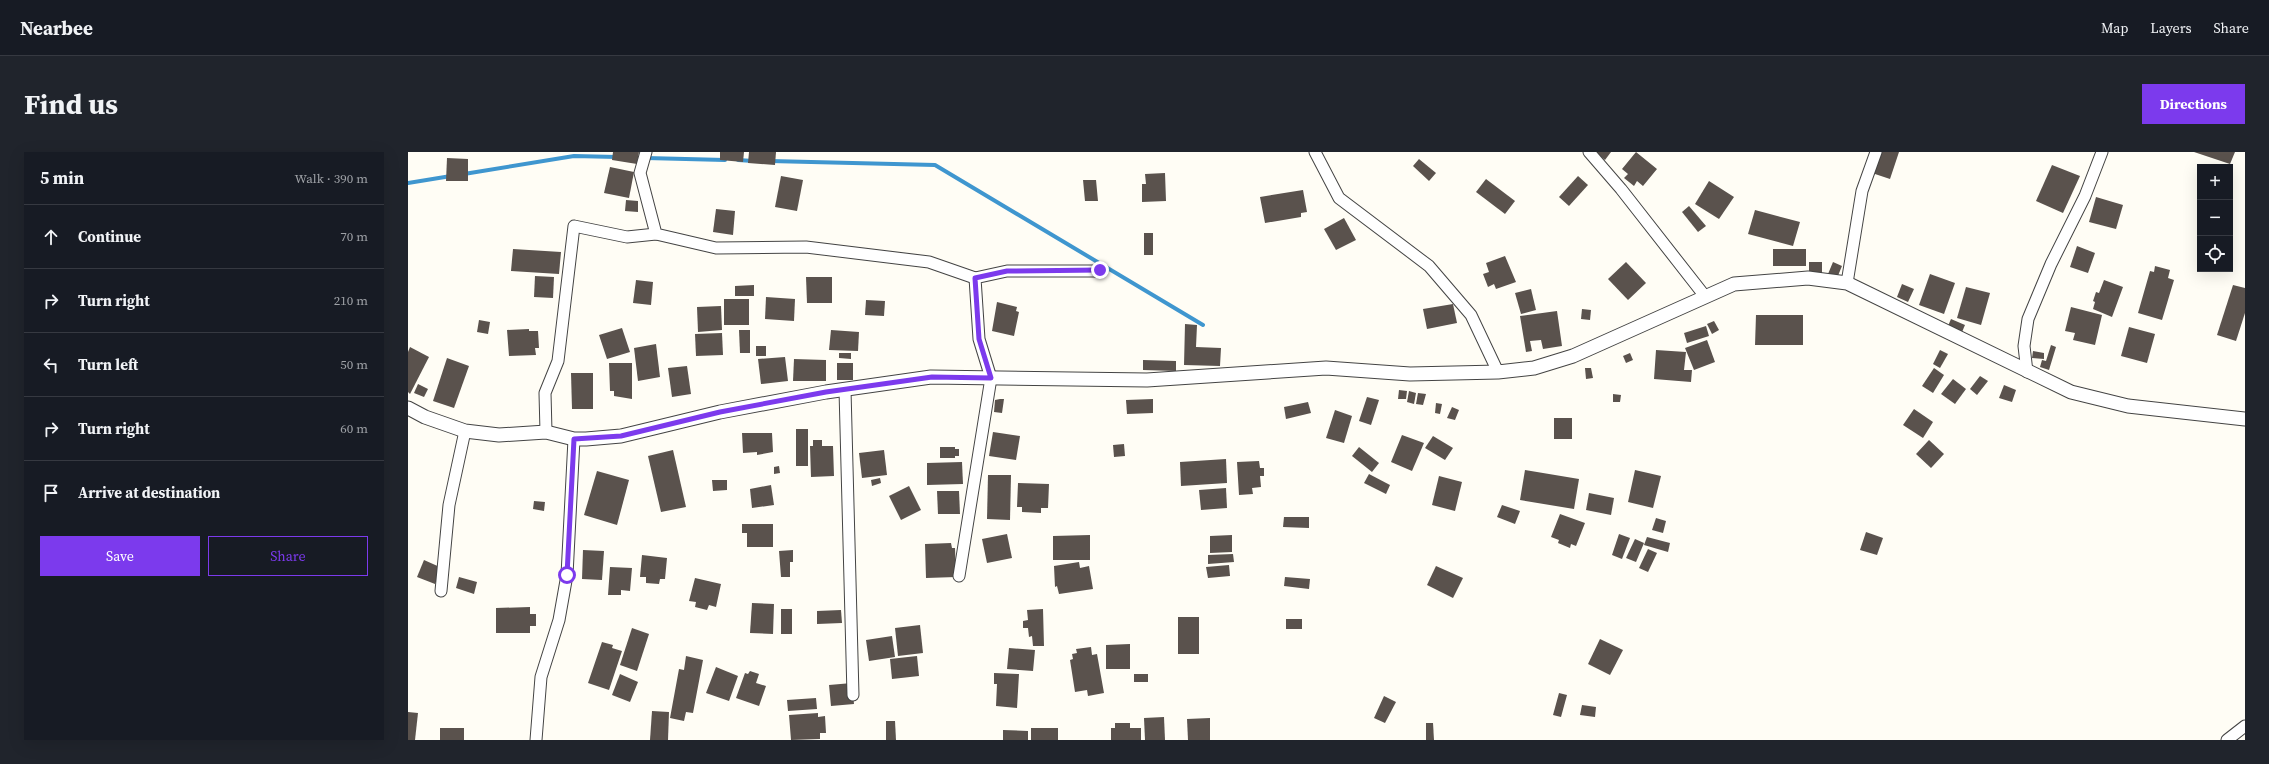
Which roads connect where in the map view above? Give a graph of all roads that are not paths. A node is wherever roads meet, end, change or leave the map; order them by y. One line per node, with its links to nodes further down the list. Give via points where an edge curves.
1 (646, 152): 6 (street, via 640,173)
2 (1315, 152): 11 (street, via 1339,198 1429,266 1471,314)
3 (1589, 152): 10 (street, via 1621,188)
4 (1876, 152): 9 (street, via 1862,191)
5 (2102, 152): 12 (street, via 2085,196 2051,264 2028,319 2024,346)
6 (656, 234): 8 (street, via 716,248 806,247 928,262); 18 (street, via 627,237 574,226 558,360 545,393)
7 (1100, 270): 8 (street, via 1007,271)
8 (975, 278): 13 (street, via 979,339)
9 (1847, 283): 10 (street, via 1808,278 1768,279 1734,284); 12 (street, via 1967,340)
10 (1704, 295): 11 (street, via 1573,356 1534,368)
11 (1498, 372): 13 (street, via 1410,374 1326,368 1147,380)
12 (2027, 372): 16 (street, via 2071,392 2128,406)
13 (991, 378): 14 (street, via 932,377); 20 (street)
14 (845, 390): 19 (street, via 720,412 621,436); 22 (street)
15 (408, 408): 17 (street)
16 (2245, 419)
17 (465, 431): 18 (street, via 499,435); 21 (street, via 449,505)
18 (546, 432): 19 (street)
19 (574, 439): 24 (street, via 567,575 559,620 541,677)
20 (959, 576)
21 (441, 591)
22 (854, 695)
23 (2245, 726): 25 (street)
24 (536, 740)
25 (2227, 740)

